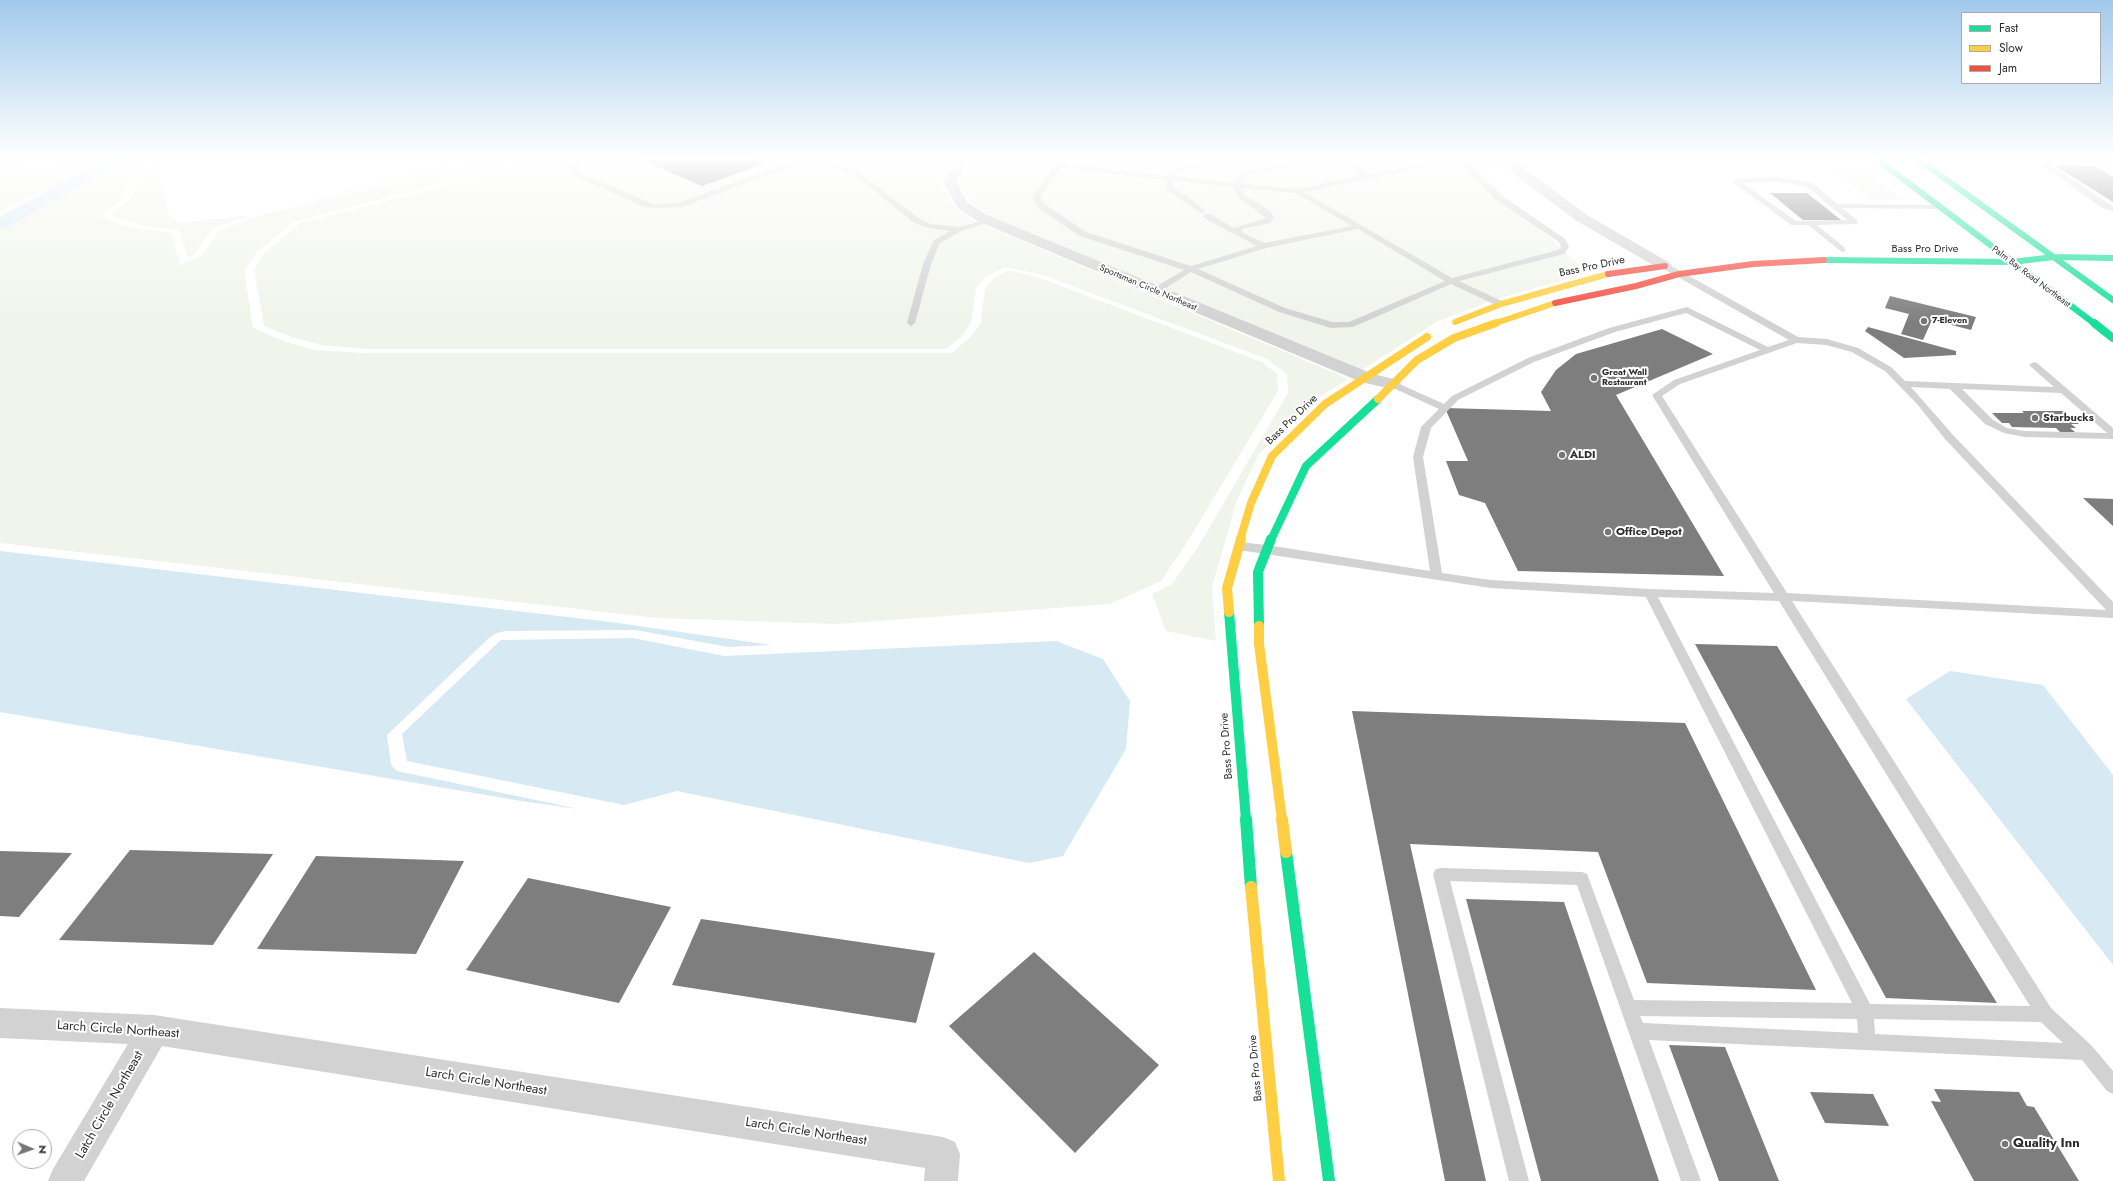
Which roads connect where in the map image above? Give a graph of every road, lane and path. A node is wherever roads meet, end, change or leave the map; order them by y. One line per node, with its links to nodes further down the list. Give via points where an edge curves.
1 (906, 212): 16 (lane, via 929,226)
2 (975, 212): 13 (street, Sportsman Circle Northeast)
3 (1051, 212): 29 (lane, via 1083,234)
4 (1201, 212): 17 (lane)
5 (1267, 212): 17 (lane, via 1270,218 1267,221 1238,228)
6 (1334, 212): 15 (lane)
7 (1520, 212): 31 (lane, via 1562,241 1566,247 1561,252)
8 (1574, 212): 28 (street)
9 (1779, 212): 14 (lane, via 1794,223)
10 (1842, 212): 14 (lane, via 1854,222)
11 (1946, 212): 23 (street, Palm Bay Road Northeast)
12 (1991, 212): 24 (street)
13 (989, 221): 16 (lane); 32 (street, Sportsman Circle Northeast)
14 (1810, 224): 21 (lane)
15 (1359, 227): 18 (lane); 31 (lane)
16 (960, 229): 35 (lane, via 937,242 926,264)
17 (1240, 234): 18 (lane)
18 (1264, 246): 29 (lane)
19 (1854, 249): 21 (street)
20 (1826, 250): 21 (street)
21 (1842, 250)
22 (1982, 250): 23 (street)
23 (1997, 251): 24 (street); 27 (street, Palm Bay Road Northeast)
24 (2054, 257): 25 (street); 27 (street, Bass Pro Drive); 33 (street)
25 (2113, 258)
26 (1681, 262): 28 (street, Bass Pro Drive)
27 (2012, 262): 30 (street, Bass Pro Drive, via 1815,260 1753,264); 38 (street, Palm Bay Road Northeast)
28 (1665, 266): 30 (lane); 34 (street, Bass Pro Drive, via 1611,273)
29 (1191, 269): 31 (lane, via 1282,310 1331,325 1350,325); 32 (lane)
30 (1679, 274): 39 (lane); 43 (street, Bass Pro Drive, via 1636,286 1565,299 1454,338 1417,360)
31 (1451, 281): 34 (lane)
32 (1155, 291): 42 (street, Sportsman Circle Northeast)
33 (2113, 300)
34 (1501, 304): 36 (street, Bass Pro Drive)
35 (911, 322)
36 (1447, 325)
37 (1435, 332): 42 (street, Bass Pro Drive)
38 (2113, 338)
39 (1796, 340): 40 (lane); 44 (lane, via 1827,342 1855,350 1888,369)
40 (1768, 350): 47 (lane, via 1687,310 1612,330 1531,360 1454,398); 53 (lane, via 1677,382 1658,395 1671,420)
41 (2034, 365): 46 (lane)
42 (1367, 378): 43 (street, Sportsman Circle Northeast); 49 (street, Bass Pro Drive, via 1325,404 1272,456 1251,503)
43 (1392, 384): 47 (lane); 50 (street, Bass Pro Drive, via 1351,426 1306,466)
44 (1903, 384): 45 (lane); 54 (lane, via 1949,437)
45 (1953, 386): 46 (lane); 48 (lane, via 1989,422 2004,430 2024,434)
46 (2062, 390): 48 (lane)
47 (1445, 408): 51 (lane, via 1426,428 1418,457)
48 (2113, 434)
49 (1239, 546): 50 (lane); 67 (street, Bass Pro Drive, via 1227,588 1248,851)
50 (1267, 549): 51 (lane); 68 (street, Bass Pro Drive, via 1258,572 1259,644)
51 (1438, 576): 52 (lane, via 1491,584)
52 (1650, 593): 53 (lane); 57 (lane)
53 (1783, 597): 55 (lane); 58 (lane)
54 (2113, 609)
55 (2113, 614)
56 (1628, 1008): 57 (lane); 61 (lane); 69 (lane, via 1582,879 1441,874)
57 (1865, 1012): 58 (lane); 62 (lane)
58 (2045, 1014): 63 (lane)
59 (0, 1024): 60 (street, Larch Circle Northeast)
60 (154, 1030): 65 (street, Latch Circle Northeast); 66 (street, Larch Circle Northeast, via 943,1154)
61 (1637, 1031): 62 (lane); 70 (lane)
62 (1867, 1042): 63 (lane)
63 (2086, 1052): 64 (lane)
64 (2111, 1078)
65 (65, 1181)
66 (941, 1181)
67 (1279, 1181)
68 (1329, 1181)
69 (1519, 1181)
70 (1691, 1181)

